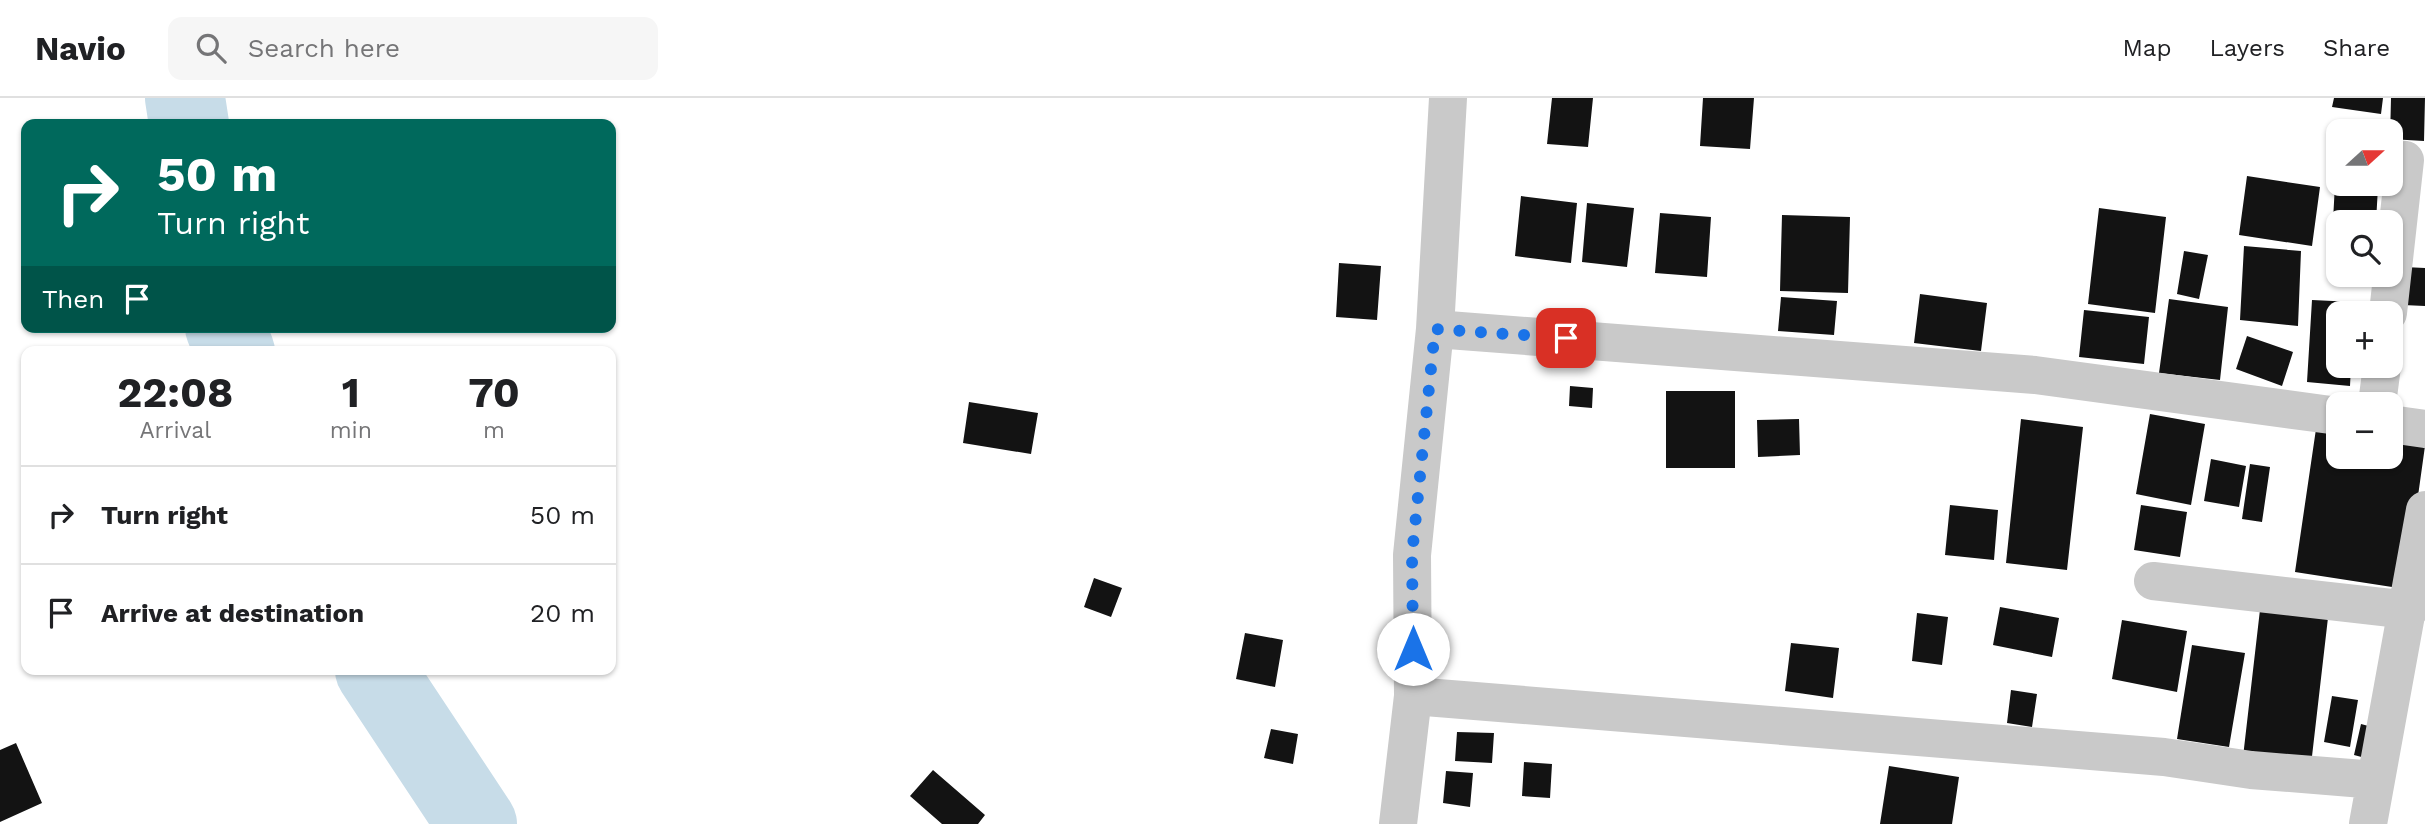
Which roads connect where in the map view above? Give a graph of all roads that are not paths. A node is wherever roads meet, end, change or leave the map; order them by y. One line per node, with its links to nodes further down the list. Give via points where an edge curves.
1 (1448, 98): 4 (street)
2 (2405, 160): 3 (street)
3 (2389, 301)
4 (1435, 329): 5 (street, via 2035,375); 11 (street, via 1412,555)
5 (2326, 414)
6 (2403, 426): 7 (street)
7 (2425, 429)
8 (2425, 510): 10 (street)
9 (2153, 581): 10 (street)
10 (2409, 610): 12 (street)
11 (1413, 696): 12 (street, via 2164,757 2251,770); 13 (street)
12 (2376, 780): 14 (street)
13 (1398, 824)
14 (2368, 824)

